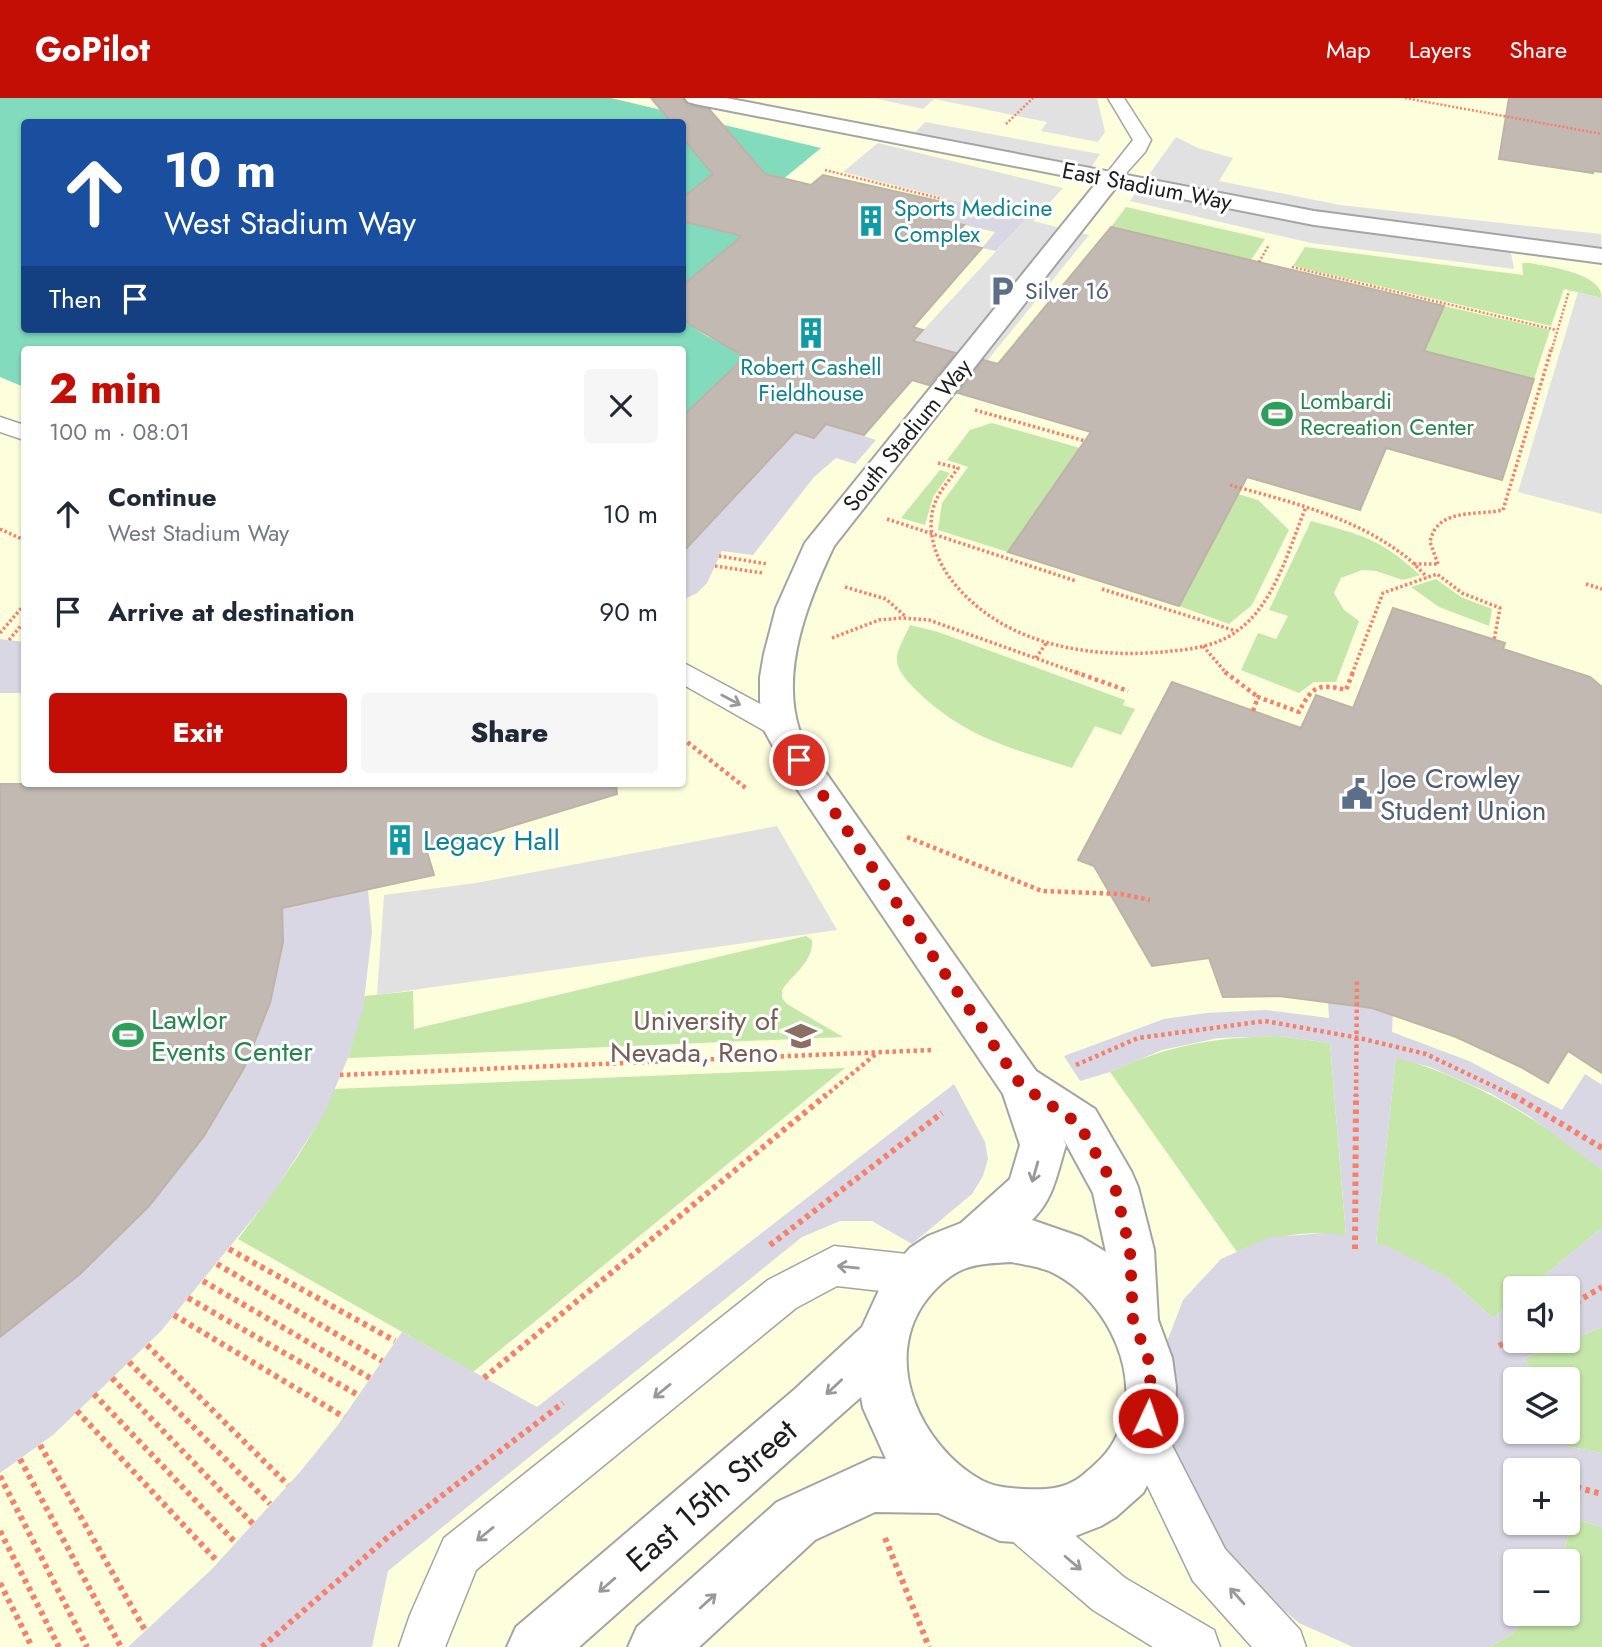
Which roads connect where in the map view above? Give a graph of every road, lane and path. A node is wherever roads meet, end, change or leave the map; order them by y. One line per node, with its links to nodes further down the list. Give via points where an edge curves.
1 (695, 98): 8 (street, East Stadium Way)
2 (1033, 98): 5 (path)
3 (1116, 98): 8 (lane, via 1142,140)
4 (1405, 98): 6 (path)
5 (1006, 124)
6 (1602, 134)
7 (825, 170): 9 (path)
8 (1112, 178): 11 (street, East Stadium Way, via 1314,218); 53 (street, South Stadium Way, via 820,543 788,619 778,696)
9 (946, 200)
10 (1273, 238): 12 (path)
11 (1602, 256)
12 (1259, 262)
13 (1292, 267): 15 (path)
14 (1569, 291): 15 (path)
15 (1557, 330): 28 (path, via 1503,510 1443,520 1430,540 1438,564)
16 (973, 409): 19 (path)
17 (0, 424): 18 (lane)
18 (21, 432)
19 (1085, 441)
20 (938, 463): 25 (path, via 958,468 936,502)
21 (1230, 485): 22 (path)
22 (1306, 507): 28 (path, via 1385,541); 41 (path, via 1259,608)
23 (877, 516): 25 (path)
24 (0, 529): 26 (path)
25 (931, 533): 33 (path); 46 (path, via 938,560 971,603)
26 (21, 539)
27 (719, 556): 29 (path)
28 (1413, 564): 32 (path)
29 (771, 565)
30 (715, 566): 31 (path)
31 (766, 573)
32 (1427, 577): 45 (path, via 1437,575 1462,593 1500,608); 51 (path, via 1382,593 1346,690 1318,686 1309,691 1299,712)
33 (1076, 581)
34 (1586, 584): 37 (path)
35 (843, 586): 39 (path, via 886,599)
36 (1102, 589): 41 (path)
37 (1602, 589)
38 (21, 608): 42 (path)
39 (906, 617): 43 (path, via 867,621); 48 (path, via 929,620)
40 (21, 626): 44 (path)
41 (1236, 631): 47 (path)
42 (0, 633)
43 (832, 638)
44 (9, 640)
45 (1494, 640)
46 (1046, 642): 47 (path, via 1112,654 1165,653); 48 (path)
47 (1203, 646): 51 (path, via 1226,673)
48 (1036, 658): 50 (path)
49 (686, 673): 53 (lane, one-way to 53)
50 (1128, 691)
51 (1258, 697): 52 (path)
52 (1253, 711)
53 (780, 727): 64 (street, via 808,776)
54 (686, 741): 55 (path)
55 (747, 789)
56 (907, 837): 57 (path, via 1042,891 1121,894)
57 (1150, 900)
58 (1357, 981): 59 (path)
59 (1359, 1038): 62 (path, via 1265,1021 1138,1038); 65 (path, via 1426,1054 1506,1091); 68 (path)
60 (932, 1049): 61 (path)
61 (878, 1053): 63 (path); 86 (path)
62 (1072, 1067)
63 (340, 1075)
64 (1021, 1085): 66 (street, one-way to 66, via 1043,1145 1029,1192); 76 (street, via 1079,1124 1115,1187 1130,1250)
65 (1602, 1148)
66 (976, 1241): 70 (street, via 943,1253); 76 (street, via 1011,1239 1047,1246 1080,1262 1110,1287)
67 (229, 1249): 78 (path)
68 (1355, 1249)
69 (217, 1264): 82 (path)
70 (916, 1275): 77 (street, via 895,1304); 112 (lane, one-way to 112, via 834,1266 782,1294 460,1554)
71 (202, 1281): 85 (path)
72 (1602, 1287): 74 (path)
73 (188, 1298): 88 (path)
74 (1580, 1300)
75 (174, 1315): 90 (path)
76 (1133, 1320): 91 (street, via 1148,1358 1152,1398)
77 (884, 1340): 96 (street, via 882,1380 892,1419 913,1457); 113 (street, East 15th Street, one-way to 113)
78 (395, 1341)
79 (1503, 1344): 81 (path)
80 (147, 1345): 95 (path)
81 (1499, 1346)
82 (382, 1361)
83 (129, 1362): 99 (path)
84 (112, 1378): 101 (path)
85 (370, 1378)
86 (484, 1378)
87 (94, 1394): 104 (path)
88 (358, 1395)
89 (77, 1411): 105 (path)
90 (344, 1417)
91 (1145, 1437): 100 (street, via 1126,1472 1098,1499 1062,1515); 117 (lane, one-way to 91, via 1209,1565)
92 (40, 1445): 107 (path)
93 (20, 1459): 111 (path)
94 (0, 1476): 110 (path)
95 (288, 1485)
96 (943, 1488): 100 (street, via 980,1510); 114 (street, one-way to 96, via 796,1521 873,1485)
97 (1580, 1488): 98 (path)
98 (1602, 1494)
99 (270, 1504)
100 (1021, 1518): 116 (lane, one-way to 116, via 1109,1594)
101 (253, 1524)
102 (0, 1531): 109 (path)
103 (883, 1534): 115 (path)
104 (236, 1543)
105 (218, 1562)
106 (0, 1583): 108 (path)
107 (146, 1632)
108 (32, 1647)
109 (59, 1647)
110 (87, 1647)
111 (121, 1647)
112 (422, 1647)
113 (536, 1647)
114 (657, 1647)
115 (929, 1647)
116 (1197, 1647)
117 (1283, 1647)

